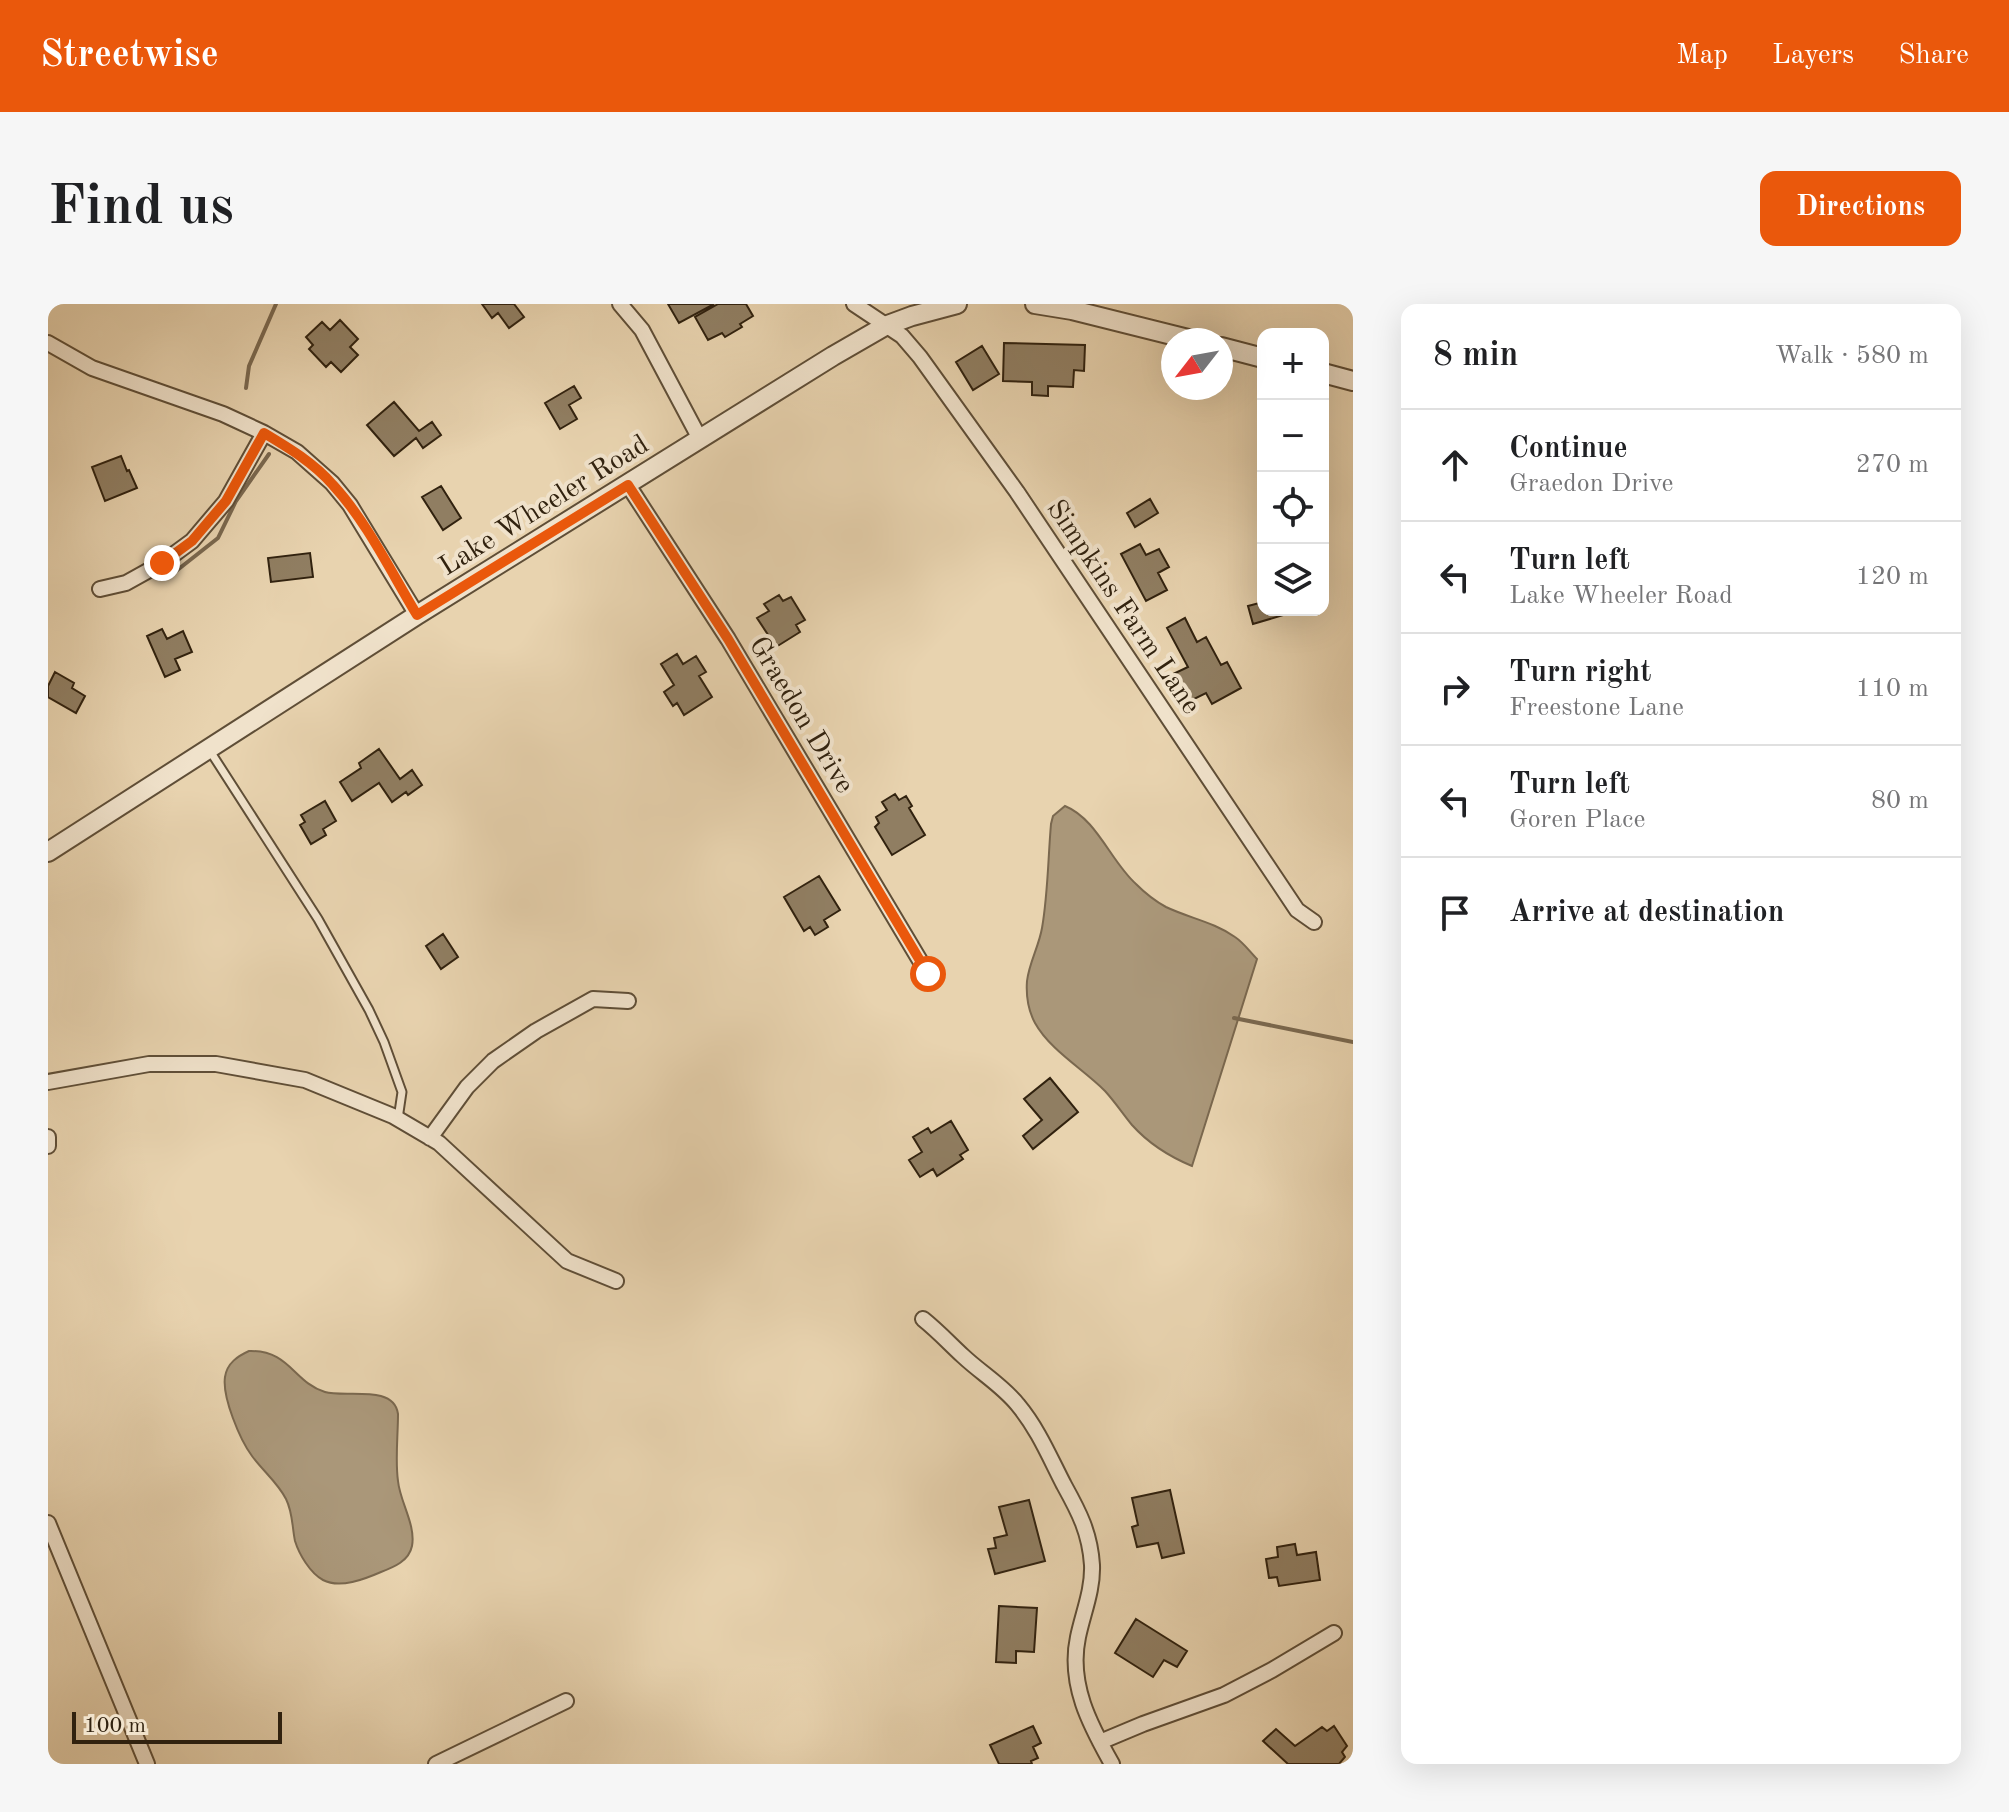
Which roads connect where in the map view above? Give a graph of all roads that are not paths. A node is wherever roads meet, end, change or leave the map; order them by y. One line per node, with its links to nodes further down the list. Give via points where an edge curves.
1 (620, 304): 13 (street, via 642,330)
2 (854, 304): 5 (street, Simpkins Farm Lane)
3 (957, 304): 5 (street, Lake Wheeler Road)
4 (1035, 304): 6 (street)
5 (885, 326): 13 (street, Lake Wheeler Road); 19 (street, Simpkins Farm Lane, via 920,357 1017,492 1297,910)
6 (1161, 332)
7 (48, 343): 12 (street, via 92,368)
8 (1233, 350): 9 (street)
9 (1257, 356)
10 (1329, 375): 11 (street)
11 (1353, 381)
12 (264, 433): 15 (street, via 226,501 192,541 126,583); 16 (street, via 297,452 332,483)
13 (700, 439): 14 (street, Lake Wheeler Road)
14 (628, 485): 16 (street, Lake Wheeler Road); 20 (street, Graedon Drive, via 728,639)
15 (100, 589)
16 (417, 615): 17 (street, Lake Wheeler Road)
17 (208, 749): 18 (street, Lake Wheeler Road); 23 (lane, via 363,998 402,1092)
18 (48, 852)
19 (1314, 922)
20 (928, 974)
21 (628, 1001): 25 (street, via 593,999 536,1031 467,1087)
22 (48, 1082): 23 (street, via 149,1064 216,1064 305,1080)
23 (398, 1119): 25 (street)
24 (48, 1137): 26 (street)
25 (430, 1138): 27 (street, via 567,1261)
26 (48, 1146)
27 (616, 1281)
28 (923, 1319): 32 (street, via 1018,1404 1077,1505 1089,1538 1092,1568 1076,1670 1085,1711)
29 (48, 1523): 33 (street)
30 (1334, 1633): 32 (street, via 1224,1695)
31 (566, 1701): 34 (street)
32 (1100, 1742): 35 (street)
33 (147, 1764)
34 (436, 1764)
35 (1112, 1764)

